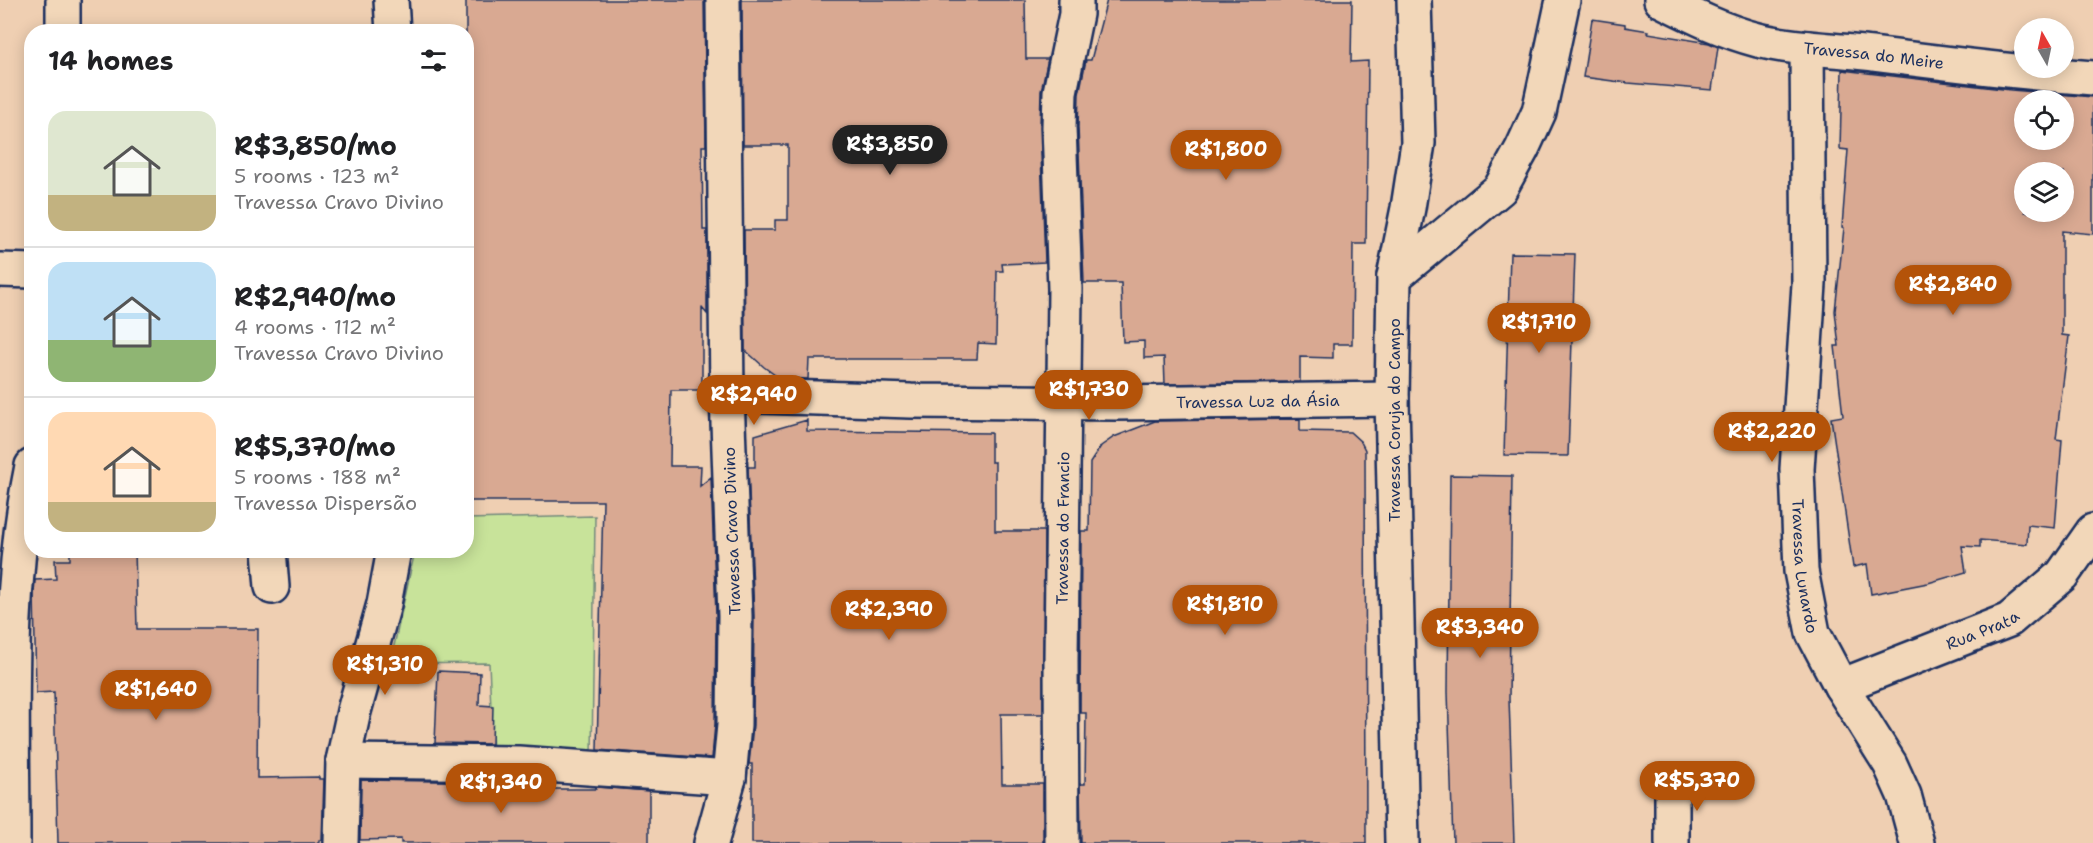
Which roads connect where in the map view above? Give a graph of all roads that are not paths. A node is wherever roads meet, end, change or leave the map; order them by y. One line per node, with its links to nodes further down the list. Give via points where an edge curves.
1 (63, 0): 8 (street)
2 (391, 0): 9 (street)
3 (723, 0): 15 (street, Travessa Cravo Divino)
4 (1076, 0): 17 (street, Travessa do Francio, via 1060,92 1065,289)
5 (1414, 0): 14 (street, Travessa Coruja do Campo, via 1418,143)
6 (1563, 0): 14 (street, via 1539,112 1500,189)
7 (1661, 0): 10 (street, Travessa do Meire, via 1716,27)
8 (63, 24)
9 (392, 24)
10 (1807, 48): 11 (street, Travessa do Meire); 23 (street, Travessa Lunardo, via 1809,284 1797,469 1801,571 1813,633)
11 (2093, 78)
12 (0, 270): 13 (street)
13 (24, 271)
14 (1394, 277): 16 (street, Travessa Coruja do Campo)
15 (727, 396): 17 (street, Travessa Luz da Ásia); 25 (street, Travessa Cravo Divino, via 735,616 734,725)
16 (1392, 399): 17 (street, Travessa Luz da Ásia); 31 (street, Travessa Coruja do Campo)
17 (1063, 401): 30 (street, Travessa do Francio)
18 (2093, 531): 23 (street, Rua Prata, via 2062,575 2009,620)
19 (24, 537): 27 (street, via 13,629)
20 (270, 558): 22 (street)
21 (393, 558): 24 (street)
22 (272, 587)
23 (1841, 686): 33 (street, Travessa Lunardo, via 1890,764 1904,795)
24 (343, 761): 25 (street, via 518,763); 28 (street)
25 (729, 778): 29 (street, Travessa Cravo Divino)
26 (1672, 781): 32 (street)
27 (13, 843)
28 (341, 843)
29 (711, 843)
30 (1062, 843)
31 (1402, 843)
32 (1672, 843)
33 (1917, 843)

